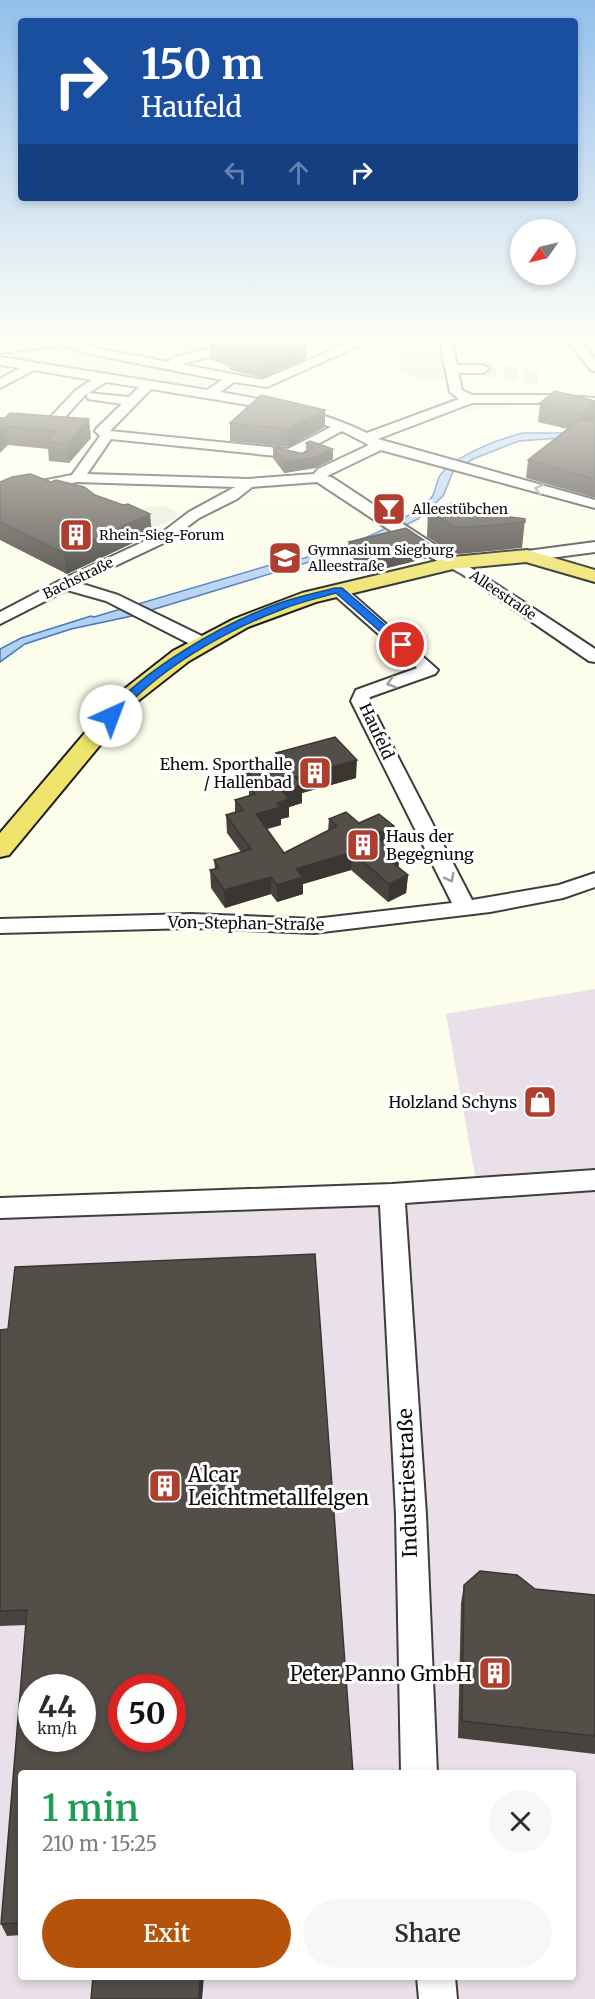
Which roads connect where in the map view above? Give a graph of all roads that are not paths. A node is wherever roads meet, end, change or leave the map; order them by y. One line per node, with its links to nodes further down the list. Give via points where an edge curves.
1 (102, 431): 5 (street)
2 (338, 431): 7 (street)
3 (353, 431): 6 (street)
4 (396, 431): 6 (street)
5 (107, 435): 7 (street); 8 (street)
6 (374, 441): 7 (street); 13 (street, one-way to 6)
7 (310, 466): 9 (street); 18 (street, Alleestraße)
8 (77, 478): 9 (street); 10 (street)
9 (248, 483): 15 (street, Bachstraße)
10 (36, 486): 11 (street); 12 (street)
11 (0, 493)
12 (65, 495)
13 (595, 504)
14 (149, 529): 15 (street)
15 (165, 537): 20 (street, Bachstraße)
16 (590, 548): 17 (street); 19 (street, via 568,557 569,562)
17 (526, 556): 18 (main road); 19 (main road)
18 (453, 563): 21 (main road); 24 (street, Alleestraße)
19 (587, 573)
20 (65, 584): 22 (street, Bachstraße); 23 (street, via 112,598)
21 (338, 590): 23 (main road, via 280,606); 27 (street, Haufeld, one-way to 27, via 429,670 372,688 362,693 360,701)
22 (0, 619)
23 (202, 643): 25 (main road, via 126,699)
24 (595, 657)
25 (0, 849)
26 (595, 880): 27 (street, Von-Stephan-Straße, via 544,895)
27 (465, 908): 28 (street, Von-Stephan-Straße, via 314,926 192,921)
28 (0, 926)
29 (595, 1180): 30 (street)
30 (392, 1194): 31 (street); 32 (street, Industriestraße, via 411,1515)
31 (0, 1208)
32 (419, 1770)
33 (436, 1980): 34 (street)
34 (438, 1999)

